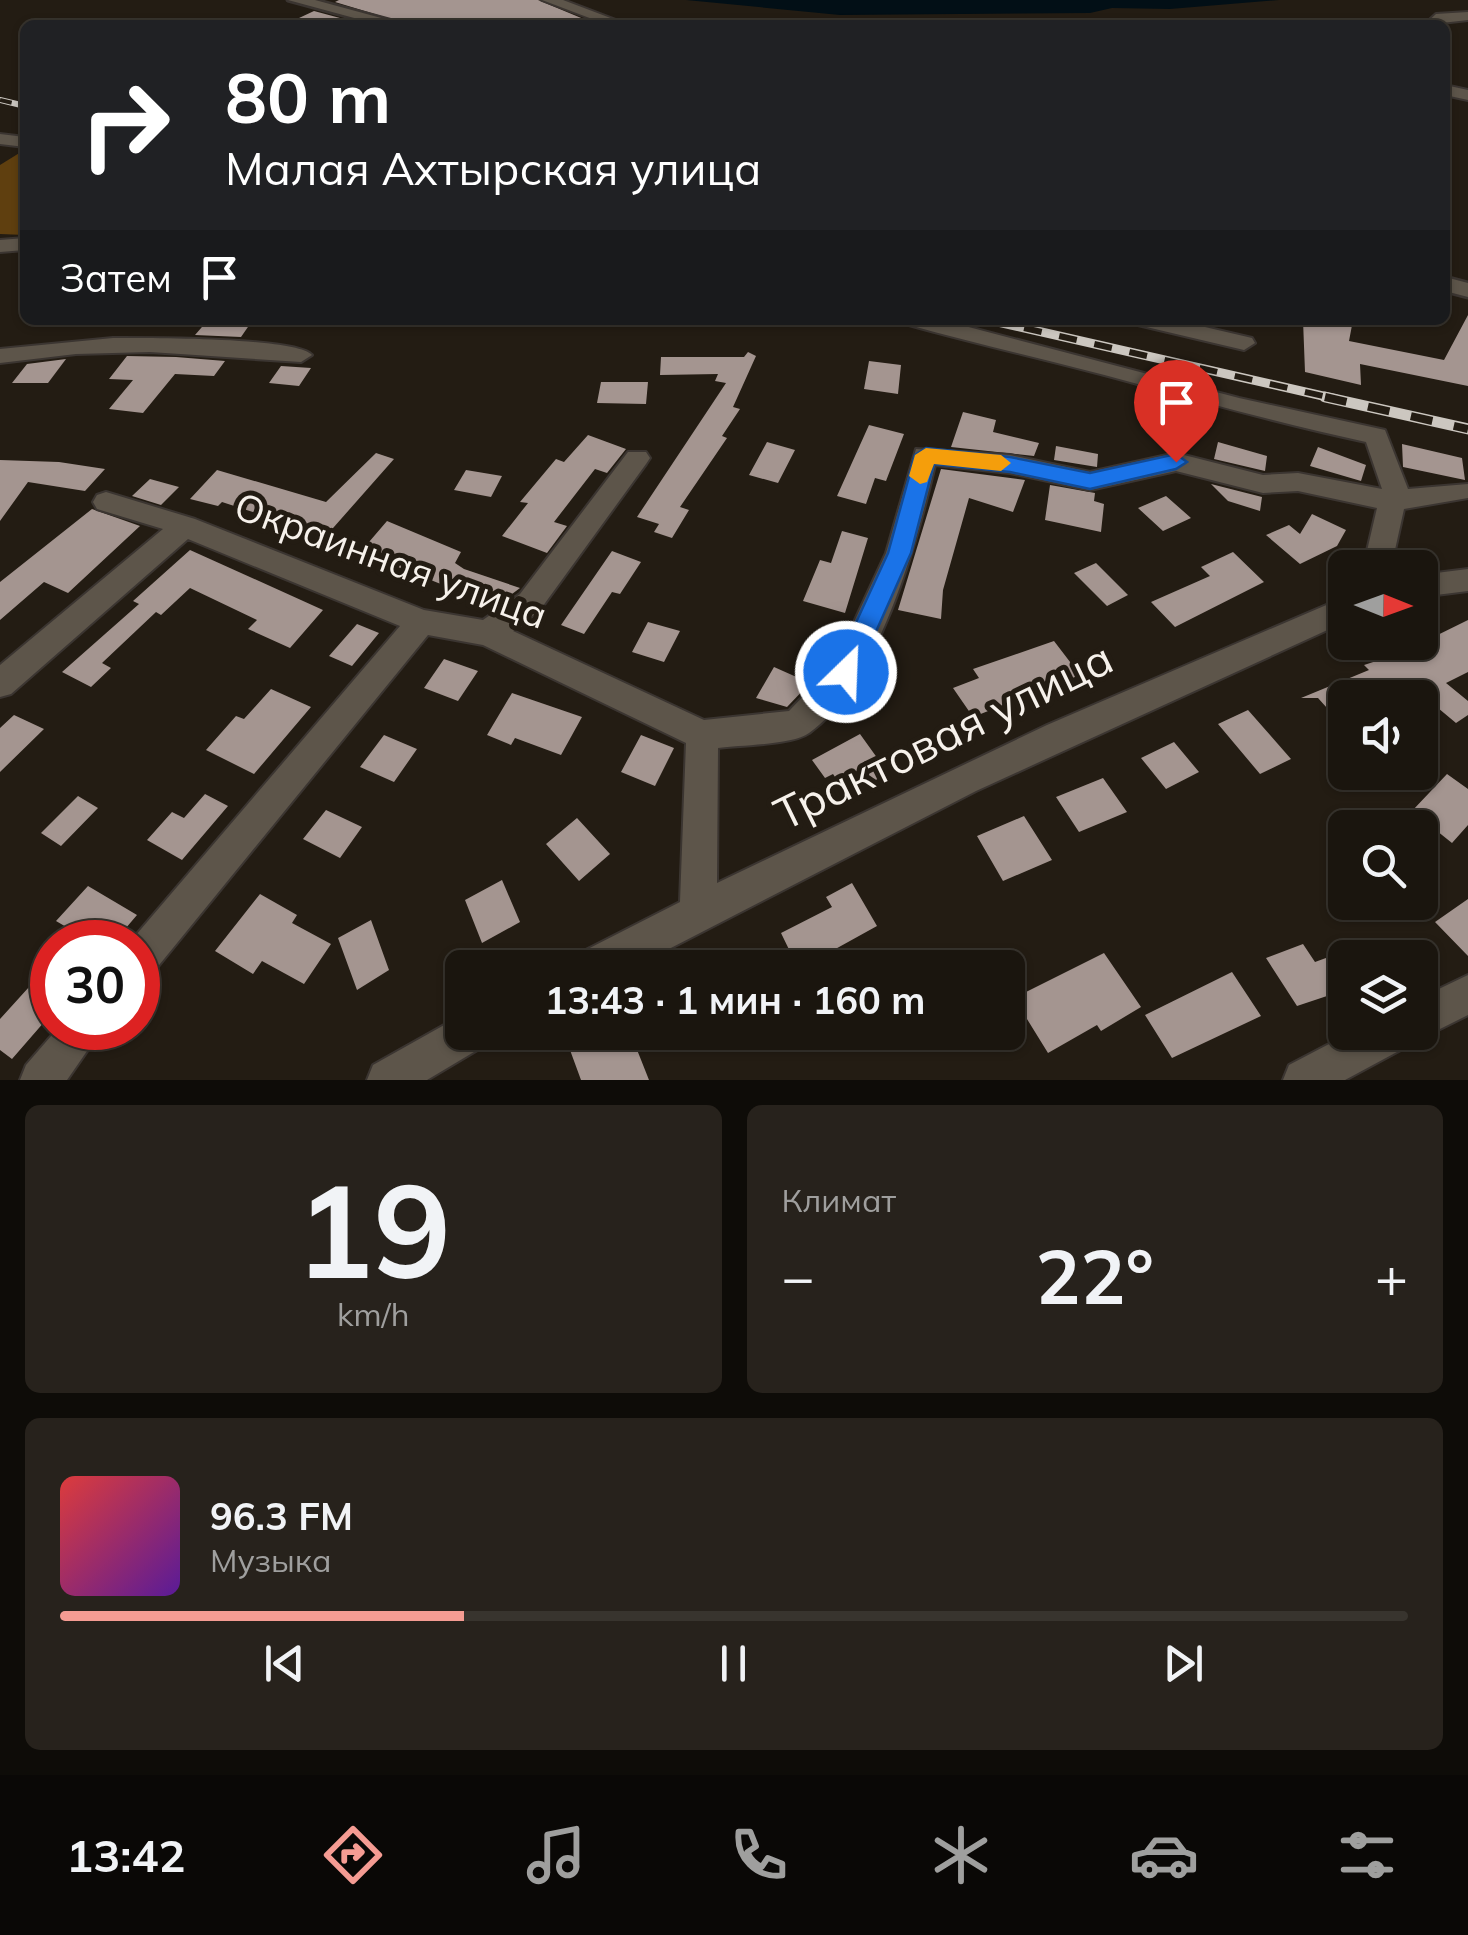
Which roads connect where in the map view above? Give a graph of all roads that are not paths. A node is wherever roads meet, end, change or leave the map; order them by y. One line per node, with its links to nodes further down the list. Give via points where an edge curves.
1 (296, 0): 4 (street)
2 (549, 0): 5 (street)
3 (1468, 16): 6 (street)
4 (378, 20)
5 (607, 20)
6 (1438, 20)
7 (935, 325): 14 (street, via 1376,436 1395,488)
8 (1167, 325): 9 (street)
9 (1244, 343)
10 (0, 356): 11 (street, via 108,342)
11 (301, 356)
12 (636, 458): 22 (street, via 530,602)
13 (1459, 491): 14 (street)
14 (1392, 500): 17 (street); 24 (street, via 1298,482 1263,484 1176,462 1090,481 926,455 900,553 846,672 798,724)
15 (106, 502): 16 (street, Окраинная улица)
16 (186, 526): 21 (street, Окраинная улица); 23 (street)
17 (1381, 550)
18 (1468, 580): 19 (street)
19 (1438, 584)
20 (1328, 616): 25 (street, Трактовая улица, via 1132,700)
21 (421, 622): 22 (street, Окраинная улица); 26 (street)
22 (488, 632): 24 (street, Окраинная улица)
23 (0, 684)
24 (702, 736): 25 (street)
25 (698, 911): 27 (street, Трактовая улица)
26 (160, 936)
27 (625, 950)
28 (1468, 994): 29 (street)
29 (1438, 1010)
30 (445, 1047): 34 (street)
31 (65, 1050): 33 (street)
32 (1360, 1050): 35 (street)
33 (41, 1080)
34 (388, 1080)
35 (1304, 1080)

